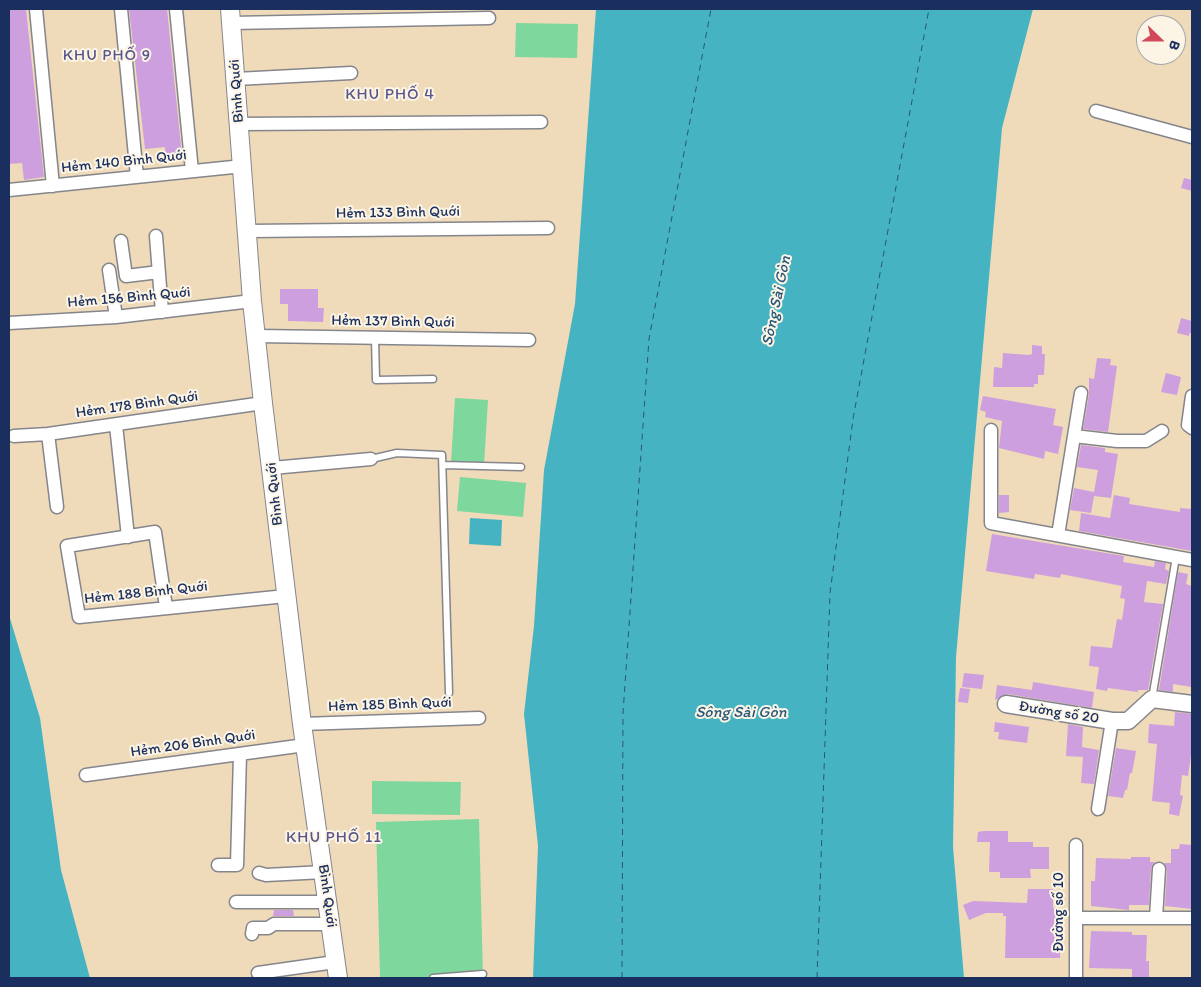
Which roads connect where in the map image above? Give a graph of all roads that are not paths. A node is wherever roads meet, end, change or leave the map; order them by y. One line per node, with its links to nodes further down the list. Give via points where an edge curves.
1 (36, 9): 15 (street)
2 (121, 9): 14 (street)
3 (176, 9): 13 (street)
4 (231, 16): 5 (street); 7 (main road, Bình Quới)
5 (489, 18)
6 (351, 73): 7 (street)
7 (236, 78): 10 (main road, Bình Quới)
8 (1096, 111): 11 (street)
9 (542, 122): 10 (street)
10 (239, 124): 12 (main road, Bình Quới)
11 (1192, 137)
12 (243, 166): 13 (street, Hẻm 140 Bình Quới); 18 (main road, Bình Quới)
13 (192, 171): 14 (street, Hẻm 140 Bình Quới)
14 (137, 177): 15 (street, Hẻm 140 Bình Quới)
15 (53, 186): 16 (street, Hẻm 140 Bình Quới)
16 (9, 190)
17 (548, 228): 18 (street, Hẻm 133 Bình Quới)
18 (248, 231): 23 (main road, Bình Quới)
19 (156, 236): 22 (street)
20 (121, 241): 22 (street, via 126,276)
21 (109, 270): 25 (street)
22 (159, 272): 24 (street)
23 (252, 301): 24 (street, Hẻm 156 Bình Quới); 27 (main road, Bình Quới)
24 (162, 312): 25 (street, Hẻm 156 Bình Quới)
25 (116, 317): 26 (street, Hẻm 156 Bình Quới)
26 (9, 323)
27 (257, 336): 28 (street, Hẻm 137 Bình Quới); 33 (main road, Bình Quới)
28 (374, 338): 29 (street, Hẻm 137 Bình Quới); 30 (lane, via 376,380)
29 (529, 340)
30 (433, 379)
31 (1081, 393): 40 (street)
32 (1192, 396): 35 (street, via 1188,425)
33 (263, 404): 34 (street, Hẻm 178 Bình Quới); 44 (main road, Bình Quới)
34 (116, 425): 38 (street, Hẻm 178 Bình Quới); 47 (street)
35 (1192, 428)
36 (991, 430): 46 (street, via 991,522)
37 (1162, 431): 40 (street, via 1146,441)
38 (48, 434): 39 (street, Hẻm 178 Bình Quới); 45 (street)
39 (14, 436)
40 (1074, 436): 46 (street)
41 (371, 460): 42 (lane, via 397,453 442,455); 44 (street)
42 (443, 465): 43 (lane); 52 (lane)
43 (521, 467)
44 (272, 468): 50 (main road, Bình Quới)
45 (57, 507)
46 (1058, 535): 48 (street)
47 (128, 537): 51 (street, via 154,532); 51 (street, Hẻm 188 Bình Quới, via 67,546 78,617)
48 (1176, 558): 49 (street); 53 (lane)
49 (1192, 560)
50 (286, 596): 51 (street, Hẻm 188 Bình Quới); 58 (main road, Bình Quới)
51 (166, 607)
52 (449, 693)
53 (1152, 699): 55 (street); 57 (street, Đường số 20, via 1128,721)
54 (1006, 704): 57 (street, Đường số 20)
55 (1192, 704)
56 (479, 718): 58 (street, Hẻm 185 Bình Quới)
57 (1112, 721): 62 (street, Đường số 20)
58 (302, 724): 59 (main road, Bình Quới)
59 (305, 745): 60 (street, Hẻm 206 Bình Quới); 66 (main road, Bình Quới)
60 (240, 754): 61 (street, Hẻm 206 Bình Quới); 64 (street, via 237,865)
61 (86, 775)
62 (1098, 809)
63 (1076, 845): 70 (street, Đường số 10)
64 (218, 865)
65 (1159, 869): 71 (street)
66 (324, 872): 67 (street); 69 (main road, Bình Quới)
67 (259, 873)
68 (236, 902): 69 (street)
69 (328, 902): 73 (main road, Bình Quới)
70 (1076, 918): 71 (street); 79 (street, Đường số 10)
71 (1156, 918): 72 (street)
72 (1192, 918)
73 (330, 924): 74 (street, via 274,924 268,928 253,928); 75 (main road, Bình Quới)
74 (252, 934)
75 (337, 970): 76 (street)
76 (258, 973)
77 (483, 974): 78 (lane)
78 (433, 978)
79 (1076, 978)

